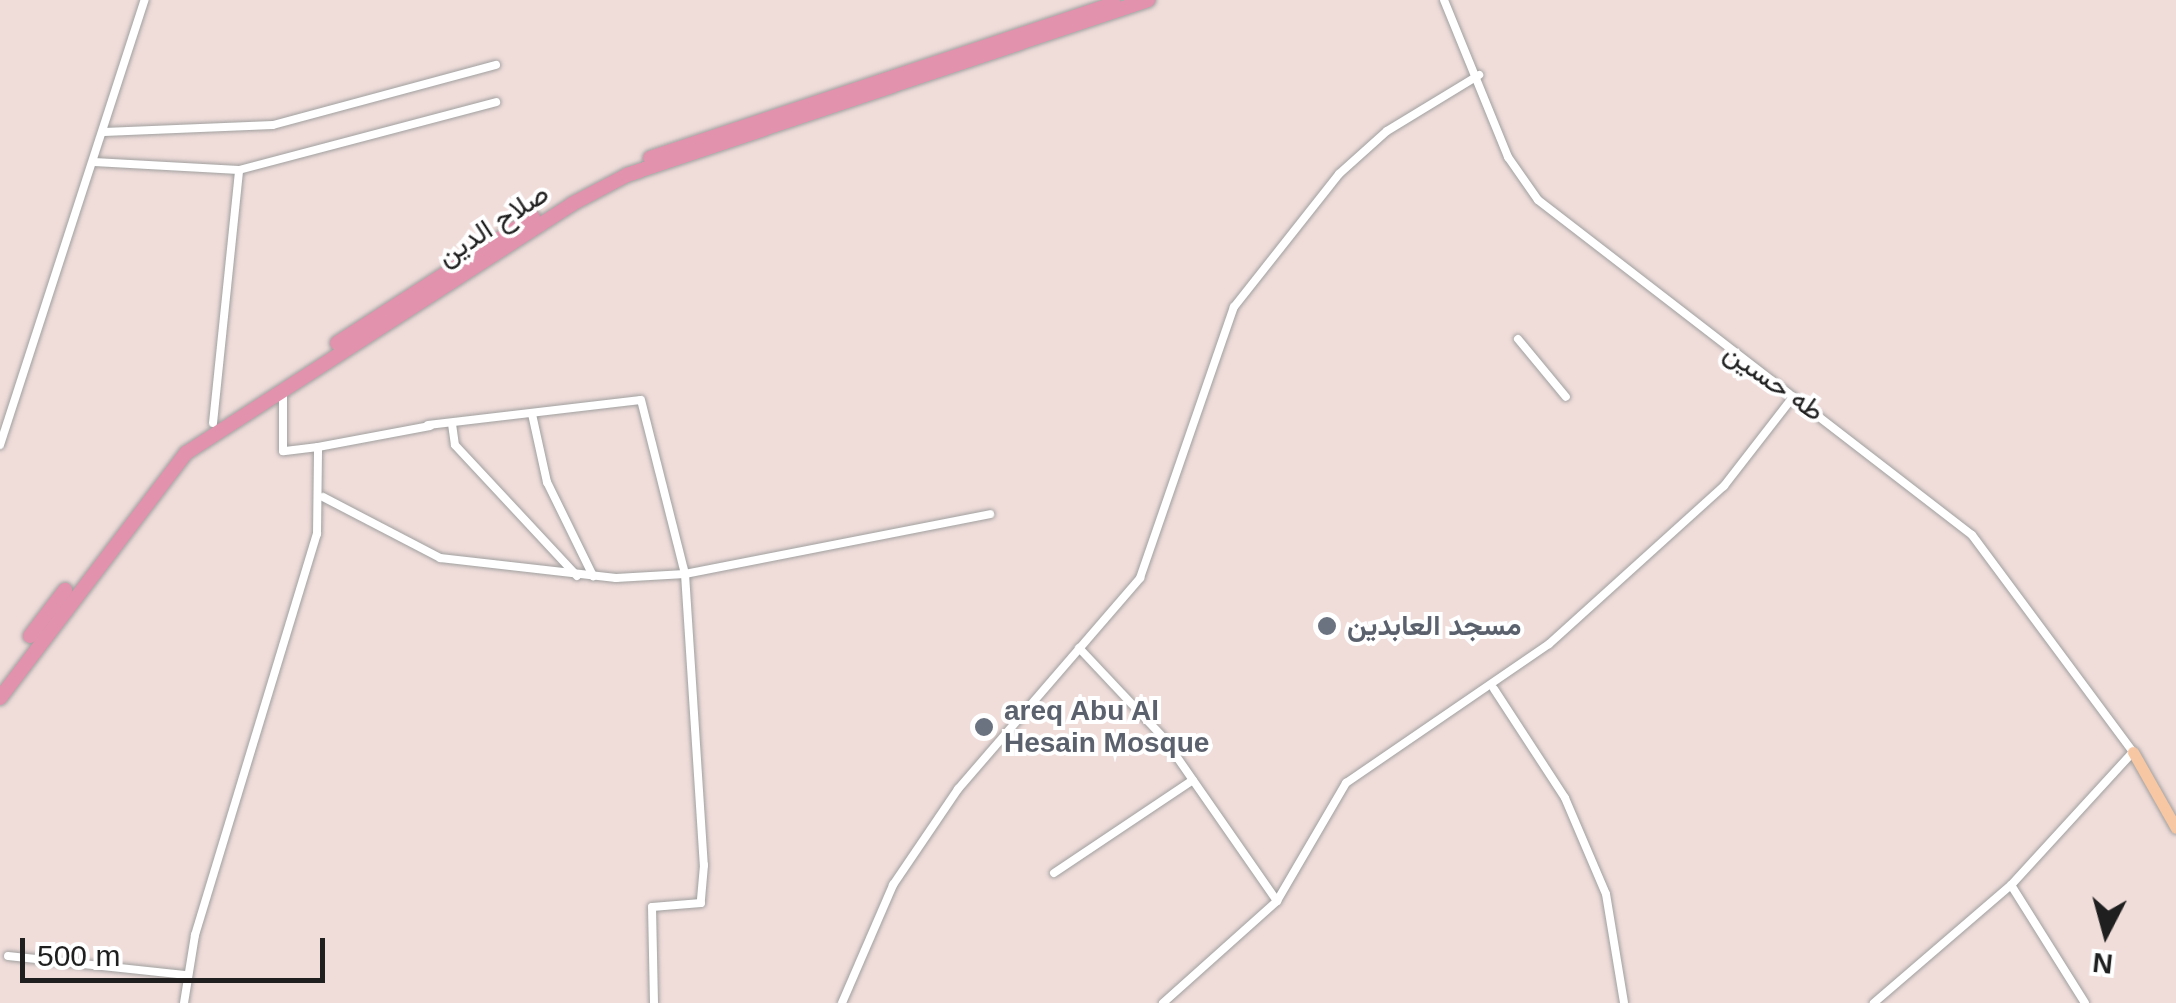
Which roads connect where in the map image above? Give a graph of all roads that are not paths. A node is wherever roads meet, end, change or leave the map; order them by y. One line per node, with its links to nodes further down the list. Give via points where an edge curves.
1 (145, 0): 8 (street)
2 (1124, 0): 11 (highway, صلاح الدين, via 617,170)
3 (1148, 0): 11 (highway, صلاح الدين, via 627,176)
4 (1444, 0): 6 (street, طه حسين)
5 (496, 66): 8 (street, via 273,124)
6 (1480, 75): 15 (street, طه حسين, via 1508,157 1538,200); 26 (street, via 1387,131 1339,174 1234,307 1140,578)
7 (496, 102): 10 (street)
8 (104, 132): 9 (street)
9 (94, 162): 10 (street); 19 (street)
10 (238, 170): 17 (street)
11 (412, 301): 17 (highway, صلاح الدين); 29 (highway, صلاح الدين, via 186,454)
12 (1518, 339): 14 (street)
13 (283, 392): 20 (street, via 284,451)
14 (1566, 396)
15 (1793, 397): 28 (street, via 1700,509); 30 (street, طه حسين, via 1982,544)
16 (532, 414): 18 (street); 23 (street, via 640,400); 25 (street, via 547,482)
17 (213, 423): 27 (highway, صلاح الدين, via 159,468)
18 (452, 424): 20 (street); 24 (street, via 455,446)
19 (0, 445)
20 (318, 447): 21 (street)
21 (323, 497): 24 (street, via 440,558); 38 (street)
22 (990, 514): 23 (street)
23 (686, 574): 25 (street); 40 (street, via 701,903 652,907)
24 (576, 576): 25 (street)
25 (593, 576)
26 (1079, 648): 31 (street); 41 (street, via 1030,697 904,869)
27 (0, 681)
28 (1494, 689): 36 (street, via 1346,783); 43 (street, via 1565,798 1606,894)
29 (0, 698)
30 (2133, 752): 32 (main road, طه حسين); 33 (main road, طه حسين); 35 (street)
31 (1193, 780): 34 (street); 36 (street)
32 (2176, 817)
33 (2176, 828)
34 (1054, 873)
35 (2011, 885): 44 (street); 45 (street)
36 (1277, 901): 42 (street)
37 (8, 956): 38 (street)
38 (188, 975): 39 (street)
39 (184, 1003)
40 (654, 1003)
41 (842, 1003)
42 (1163, 1003)
43 (1624, 1003)
44 (1874, 1003)
45 (2085, 1003)

